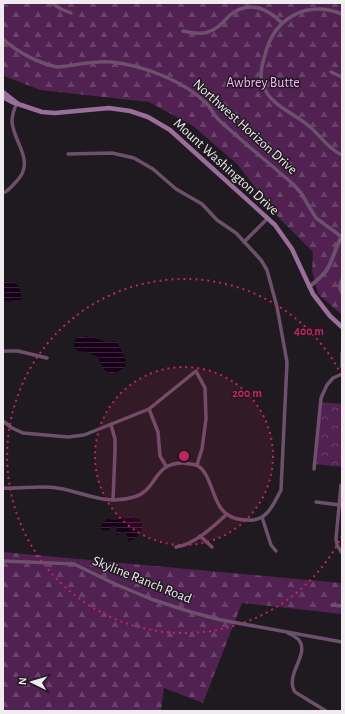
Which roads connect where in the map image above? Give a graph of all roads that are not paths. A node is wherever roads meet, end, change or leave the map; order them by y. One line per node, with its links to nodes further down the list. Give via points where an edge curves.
1 (52, 3): 2 (street)
2 (71, 13)
3 (342, 14): 4 (street, via 310,9)
4 (282, 23): 5 (street, via 266,9 248,7 236,11 221,25 208,32 196,34); 13 (street, via 273,33 266,50 261,70 264,89 274,101 310,126 333,150)
5 (183, 31)
6 (3, 39): 16 (street, Northwest Horizon Drive, via 24,54 56,68 111,62 166,77 193,91 208,104 218,119 293,184 316,218)
7 (331, 72): 8 (street)
8 (342, 77)
9 (3, 92): 11 (main road, Mount Washington Drive)
10 (3, 96): 11 (main road, Mount Washington Drive)
11 (16, 103): 14 (street, via 12,123 24,154 24,168 18,181); 15 (main road, Mount Washington Drive, via 42,112 109,108 148,117 176,135)
12 (68, 154): 17 (street, via 112,153 134,158 153,169 176,189 202,204)
13 (342, 155)
14 (3, 193)
15 (268, 218): 17 (street); 19 (main road, Mount Washington Drive, via 290,245)
16 (342, 237): 19 (street, via 336,246 330,266)
17 (244, 242): 41 (street, via 267,270 287,362 280,490 272,508)
18 (342, 280): 20 (street)
19 (309, 287): 21 (main road, Mount Washington Drive)
20 (342, 293)
21 (328, 312): 22 (main road, Mount Washington Drive); 23 (main road, Mount Washington Drive)
22 (342, 323)
23 (342, 327)
24 (3, 351): 26 (street, via 18,351)
25 (342, 353): 27 (street)
26 (47, 358)
27 (342, 367)
28 (342, 374): 34 (street, via 333,378 321,398)
29 (150, 409): 31 (street); 32 (street, via 196,371 205,388 206,419); 33 (street, via 158,432 160,456)
30 (3, 421): 31 (street, via 23,433 68,437 84,435)
31 (110, 425): 37 (street, via 115,439)
32 (197, 465): 33 (street, via 176,463); 40 (street, via 204,472 218,502)
33 (166, 466): 37 (street, via 142,494)
34 (314, 469)
35 (341, 485): 39 (street)
36 (3, 488): 37 (street, via 57,487 98,499)
37 (113, 500)
38 (316, 502): 39 (street)
39 (340, 505): 46 (street, via 336,540)
40 (227, 514): 41 (street, via 252,521); 42 (street)
41 (262, 517): 45 (street, via 271,545)
42 (200, 536): 43 (street); 44 (street)
43 (212, 547)
44 (176, 548)
45 (276, 551)
46 (342, 552)
47 (3, 561): 50 (street, Skyline Ranch Road, via 74,564 151,599 191,612)
48 (332, 605): 49 (street)
49 (342, 606)
50 (286, 631): 51 (street, Skyline Ranch Road); 52 (street, via 297,638 302,646 292,688)
51 (342, 642)
52 (326, 711)

